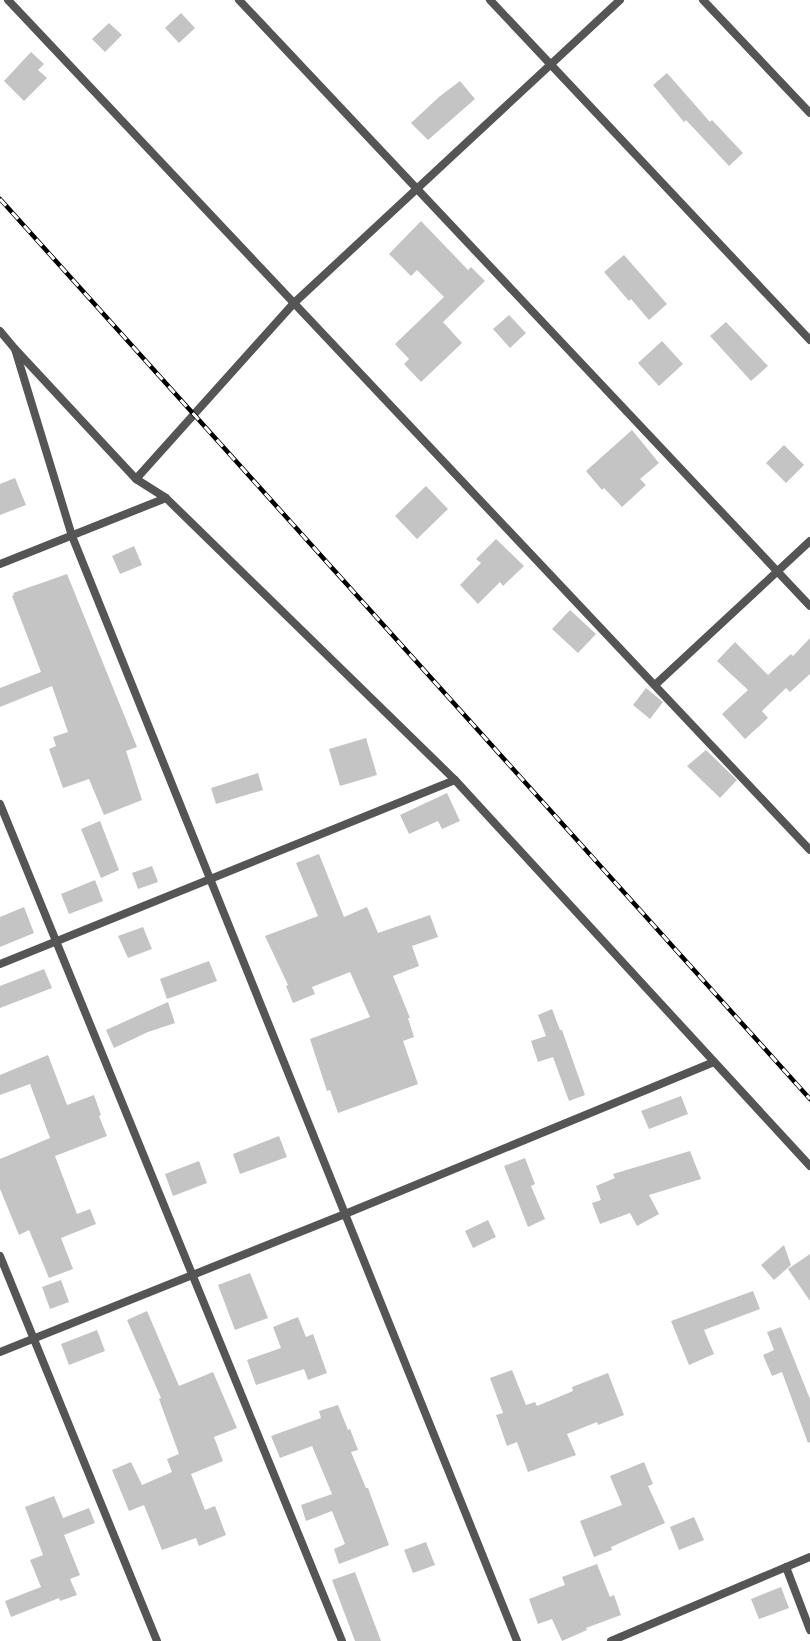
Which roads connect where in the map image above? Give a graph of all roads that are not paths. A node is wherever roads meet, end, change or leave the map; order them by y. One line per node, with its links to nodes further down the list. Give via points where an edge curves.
1 (8, 0): 9 (street)
2 (239, 0): 8 (street)
3 (490, 0): 6 (street)
4 (620, 0): 6 (street)
5 (703, 0): 7 (street)
6 (550, 65): 8 (street); 11 (street)
7 (810, 113)
8 (416, 189): 9 (street); 18 (street)
9 (294, 303): 13 (street); 20 (street)
10 (0, 330): 12 (street)
11 (810, 340)
12 (15, 349): 13 (street); 15 (street)
13 (136, 479): 14 (street)
14 (166, 498): 15 (street); 21 (street)
15 (72, 536): 17 (street); 24 (street)
16 (810, 541): 18 (street)
17 (0, 564)
18 (777, 571): 19 (street); 20 (street)
19 (810, 606)
20 (655, 685): 23 (street)
21 (455, 780): 24 (street); 27 (street)
22 (0, 804): 25 (street)
23 (810, 850)
24 (211, 879): 25 (street); 29 (street)
25 (57, 941): 26 (street); 31 (street)
26 (0, 964)
27 (714, 1062): 28 (street); 29 (street)
28 (810, 1166)
29 (345, 1214): 31 (street); 39 (street)
30 (0, 1256): 32 (street)
31 (193, 1275): 32 (street); 38 (street)
32 (34, 1339): 33 (street); 37 (street)
33 (0, 1352)
34 (810, 1557): 35 (street)
35 (786, 1567): 36 (street); 40 (street)
36 (810, 1630)
37 (157, 1641)
38 (342, 1641)
39 (517, 1641)
40 (611, 1641)

